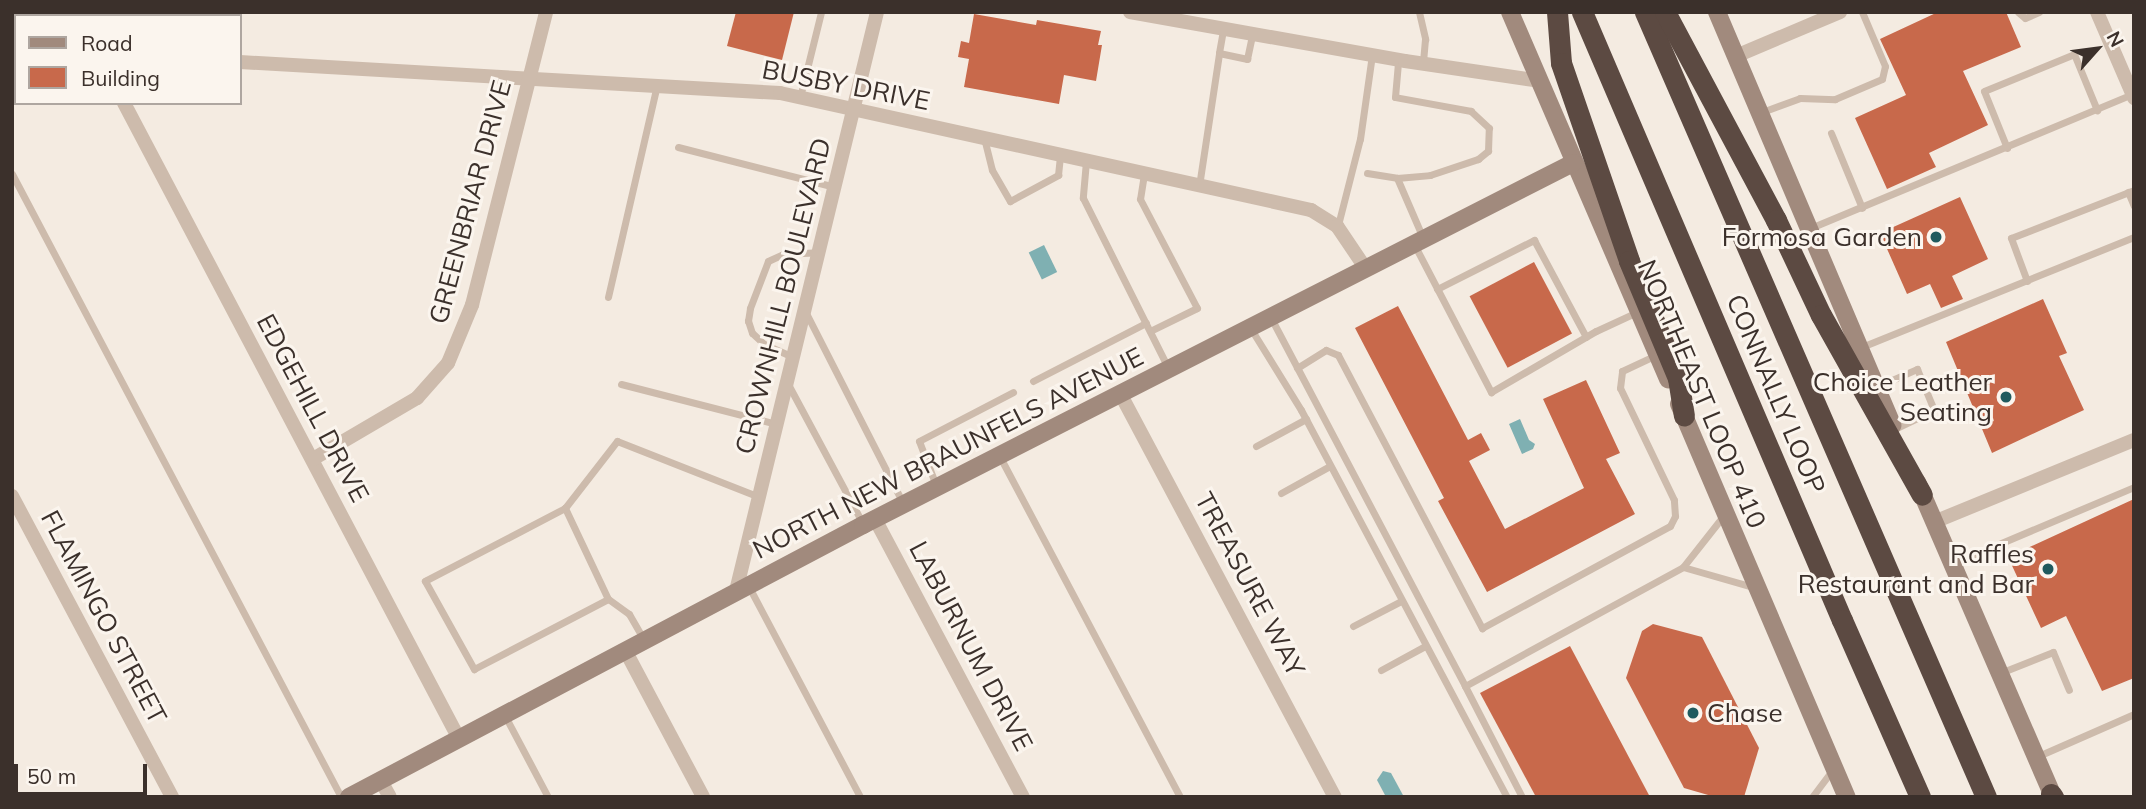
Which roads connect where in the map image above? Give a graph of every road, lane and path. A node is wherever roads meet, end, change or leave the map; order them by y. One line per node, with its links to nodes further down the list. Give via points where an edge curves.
1 (546, 12): 25 (street, GREENBRIAR DRIVE)
2 (821, 12): 29 (lane)
3 (877, 12): 31 (street, CROWNHILL BOULEVARD)
4 (1130, 12): 17 (street)
5 (1419, 12): 24 (lane, via 1425,39)
6 (1510, 12): 26 (main road, NORTHEAST LOOP 410)
7 (1557, 12): 77 (highway, via 1561,63 1629,261 1678,378)
8 (1582, 12): 132 (highway, CONNALLY LOOP)
9 (1645, 12): 133 (highway, CONNALLY LOOP)
10 (1665, 12): 80 (highway, via 1821,314)
11 (1717, 12): 21 (main road)
12 (1840, 12): 21 (street)
13 (1862, 12): 33 (lane, via 1885,66 1882,79 1835,99 1800,98)
14 (2018, 12): 15 (lane, via 2025,18)
15 (2039, 12)
16 (2097, 12): 28 (street)
17 (1223, 30): 18 (street); 19 (lane)
18 (1252, 35): 19 (lane, via 1247,59); 20 (street)
19 (1219, 53): 46 (lane)
20 (1372, 55): 22 (street); 50 (lane, via 1360,139)
21 (1736, 56): 33 (main road)
22 (1398, 60): 24 (street); 44 (lane, via 1395,97 1471,111 1489,128 1488,151 1478,159 1430,176)
23 (242, 62): 25 (street, BUSBY DRIVE)
24 (1422, 64): 26 (street)
25 (530, 76): 27 (street, BUSBY DRIVE); 84 (street, GREENBRIAR DRIVE, via 472,304 448,363 416,398)
26 (1540, 80): 40 (main road, NORTHEAST LOOP 410)
27 (658, 85): 29 (street, BUSBY DRIVE); 58 (lane)
28 (2133, 96): 32 (lane)
29 (800, 97): 31 (street, BUSBY DRIVE)
30 (125, 105): 84 (street, EDGEHILL DRIVE)
31 (855, 108): 35 (street, BUSBY DRIVE); 45 (street, CROWNHILL BOULEVARD)
32 (2097, 110): 37 (lane); 37 (lane, via 2074,54 1984,90)
33 (1760, 113): 51 (main road)
34 (1831, 133): 49 (lane)
35 (984, 138): 38 (street, BUSBY DRIVE); 38 (lane, via 992,170 1010,201 1058,175)
36 (678, 147): 45 (lane)
37 (2007, 148): 49 (lane)
38 (1060, 155): 39 (street, BUSBY DRIVE)
39 (1086, 161): 43 (street, BUSBY DRIVE); 62 (lane, via 1083,198)
40 (1573, 163): 53 (main road, NORTH NEW BRAUNFELS AVENUE); 60 (main road, NORTHEAST LOOP 410)
41 (1367, 173): 44 (lane)
42 (12, 174): 119 (lane)
43 (1144, 174): 46 (street, BUSBY DRIVE); 64 (lane, via 1140,199 1197,308)
44 (1397, 177): 53 (lane)
45 (835, 187): 54 (street, CROWNHILL BOULEVARD)
46 (1199, 187): 50 (street, BUSBY DRIVE, via 1311,210)
47 (2131, 191): 48 (lane); 56 (lane, via 2011,238)
48 (2134, 206)
49 (1862, 208): 51 (lane)
50 (1337, 226): 55 (street, BUSBY DRIVE)
51 (1807, 229): 66 (main road)
52 (2134, 237): 56 (lane)
53 (1419, 243): 55 (main road, NORTH NEW BRAUNFELS AVENUE); 57 (lane)
54 (819, 252): 59 (street, CROWNHILL BOULEVARD); 68 (lane, via 783,254 768,261 750,308 752,333)
55 (1366, 269): 61 (main road, NORTH NEW BRAUNFELS AVENUE)
56 (2027, 281): 66 (lane)
57 (1437, 289): 65 (lane, via 1534,240); 65 (lane, via 1491,392)
58 (608, 297)
59 (805, 310): 68 (street, CROWNHILL BOULEVARD); 92 (lane)
60 (1638, 312): 65 (lane); 67 (main road, NORTHEAST LOOP 410)
61 (1271, 318): 63 (main road, NORTH NEW BRAUNFELS AVENUE); 69 (lane)
62 (1146, 323): 64 (lane); 71 (lane)
63 (1250, 328): 70 (main road, NORTH NEW BRAUNFELS AVENUE); 78 (lane)
64 (1150, 331): 70 (lane)
65 (1586, 337)
66 (1858, 348): 74 (main road)
67 (1657, 355): 69 (lane, via 1622,371 1620,388 1674,500 1670,526 1482,628 1338,355 1326,350); 77 (main road, NORTHEAST LOOP 410)
68 (793, 357): 72 (street, CROWNHILL BOULEVARD)
69 (1297, 368): 109 (lane)
70 (1169, 370): 76 (main road, NORTH NEW BRAUNFELS AVENUE)
71 (1033, 381)
72 (787, 382): 79 (street, CROWNHILL BOULEVARD); 95 (lane)
73 (621, 384): 79 (lane)
74 (1876, 388): 80 (main road); 80 (lane, via 1917,369 1934,410)
75 (1013, 392): 87 (lane, via 919,441)
76 (1121, 395): 83 (main road, NORTH NEW BRAUNFELS AVENUE); 127 (street, TREASURE WAY)
77 (1684, 416): 94 (main road, NORTHEAST LOOP 410)
78 (1306, 419): 82 (lane); 85 (lane)
79 (777, 424): 91 (street, CROWNHILL BOULEVARD)
80 (1890, 431): 89 (highway)
81 (2134, 440): 96 (street)
82 (1256, 446)
83 (999, 456): 87 (main road, NORTH NEW BRAUNFELS AVENUE); 126 (lane)
84 (313, 459): 113 (street, EDGEHILL DRIVE)
85 (1330, 466): 88 (lane); 102 (lane)
86 (2134, 487): 97 (lane)
87 (937, 488): 92 (main road, NORTH NEW BRAUNFELS AVENUE)
88 (1282, 494)
89 (1922, 495): 96 (main road)
90 (12, 496): 118 (street, FLAMINGO STREET)
91 (759, 497): 93 (lane, via 617,441); 99 (street, CROWNHILL BOULEVARD)
92 (904, 504): 95 (main road, NORTH NEW BRAUNFELS AVENUE)
93 (565, 509): 101 (lane); 101 (lane, via 425,581 474,669)
94 (1725, 514): 98 (lane); 100 (main road, NORTHEAST LOOP 410)
95 (869, 522): 99 (main road, NORTH NEW BRAUNFELS AVENUE); 125 (street, LABURNUM DRIVE)
96 (1934, 522): 97 (main road)
97 (1952, 564): 108 (main road)
98 (1683, 567): 100 (lane); 109 (lane)
99 (742, 588): 104 (main road, NORTH NEW BRAUNFELS AVENUE); 124 (lane)
100 (1756, 589): 115 (main road, NORTHEAST LOOP 410)
101 (608, 599): 104 (lane, via 629,614)
102 (1401, 601): 103 (lane); 105 (lane)
103 (1353, 626)
104 (644, 640): 106 (main road, NORTH NEW BRAUNFELS AVENUE)
105 (1426, 646): 107 (lane); 128 (lane)
106 (625, 650): 111 (main road, NORTH NEW BRAUNFELS AVENUE); 123 (street)
107 (1381, 670)
108 (1999, 673): 110 (lane, via 2053,653); 114 (main road)
109 (1465, 686): 129 (lane)
110 (2069, 690)
111 (503, 713): 113 (main road, NORTH NEW BRAUNFELS AVENUE); 122 (lane)
112 (2134, 714): 114 (lane)
113 (458, 737): 116 (main road, NORTH NEW BRAUNFELS AVENUE)
114 (2035, 757): 117 (main road)
115 (1834, 767): 130 (lane); 131 (main road, NORTHEAST LOOP 410)
116 (382, 780): 120 (main road, NORTH NEW BRAUNFELS AVENUE); 121 (street)
117 (2052, 796)
118 (172, 797)
119 (341, 797)
120 (349, 797)
121 (390, 797)
122 (548, 797)
123 (703, 797)
124 (860, 797)
125 (1023, 797)
126 (1180, 797)
127 (1335, 797)
128 (1507, 797)
129 (1522, 797)
130 (1812, 797)
131 (1847, 797)
132 (1920, 797)
133 (1986, 797)

